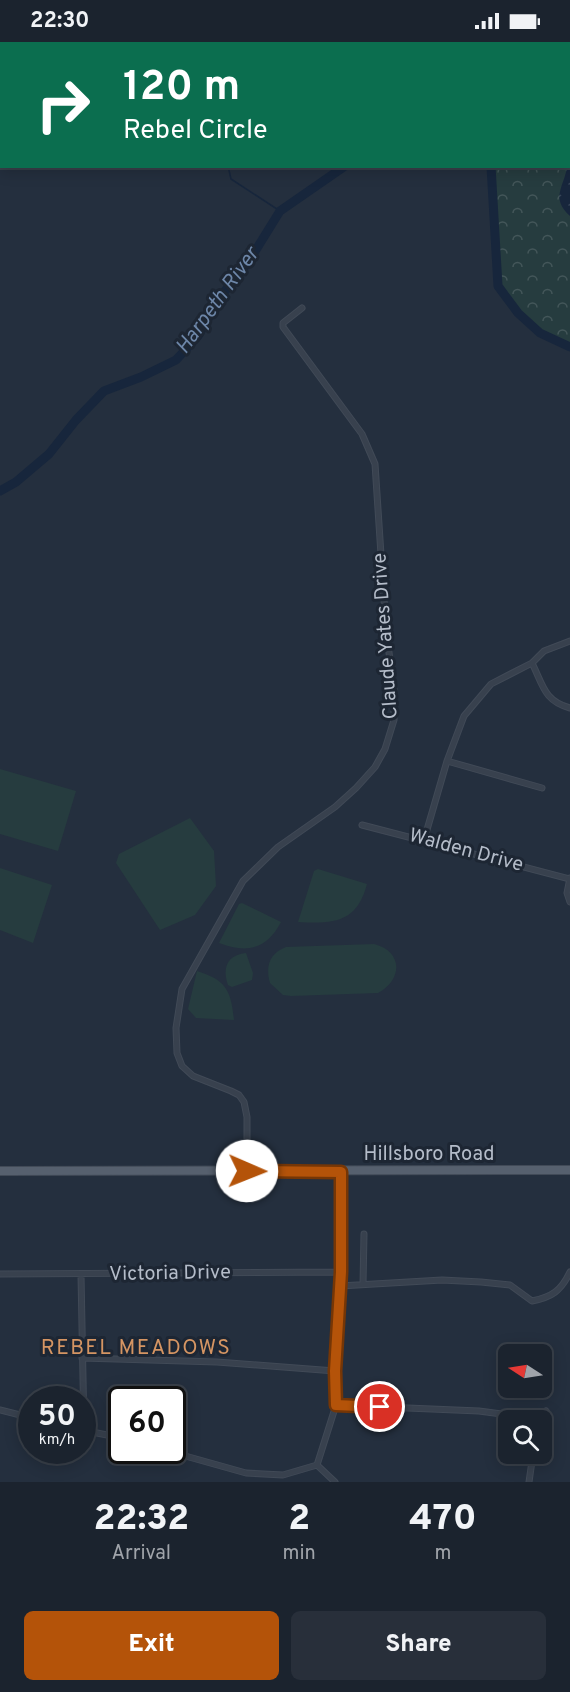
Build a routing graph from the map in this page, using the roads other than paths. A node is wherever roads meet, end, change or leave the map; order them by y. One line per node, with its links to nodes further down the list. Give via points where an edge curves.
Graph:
1 (302, 308): 13 (street, Claude Yates Drive, via 283,327 362,434 375,464 394,720 386,748 356,788 278,847 243,881 182,989 177,1053 182,1066 193,1076 231,1091 244,1102)
2 (570, 641): 3 (street, via 544,651)
3 (532, 663): 4 (street, via 545,694); 5 (street, via 491,684 464,716)
4 (570, 708)
5 (447, 761): 6 (street); 8 (street)
6 (542, 788)
7 (362, 825): 8 (street, Walden Drive)
8 (424, 840): 9 (street, Walden Drive)
9 (570, 878): 10 (street, Walden Drive)
10 (570, 902)
11 (570, 1170): 14 (main road, Hillsboro Road)
12 (0, 1171): 13 (main road, Hillsboro Road)
13 (247, 1171): 14 (main road, Hillsboro Road)
14 (341, 1172): 16 (street)
15 (364, 1234): 20 (street)
16 (341, 1272): 19 (street, Victoria Drive); 21 (street)
17 (570, 1272): 22 (street)
18 (0, 1274): 19 (street, Victoria Drive)
19 (81, 1275): 23 (street)
20 (363, 1284): 21 (street); 22 (street, via 481,1282 510,1285 532,1301)
21 (340, 1286): 24 (street)
22 (567, 1286)
23 (82, 1358): 24 (street); 25 (street)
24 (335, 1371): 26 (street)
25 (82, 1386)
26 (336, 1405): 29 (street); 32 (street)
27 (0, 1410): 28 (street)
28 (18, 1414)
29 (498, 1414)
30 (186, 1456): 32 (street, via 246,1473 283,1475)
31 (532, 1464): 34 (street)
32 (317, 1465): 33 (street)
33 (335, 1482)
34 (531, 1482)

